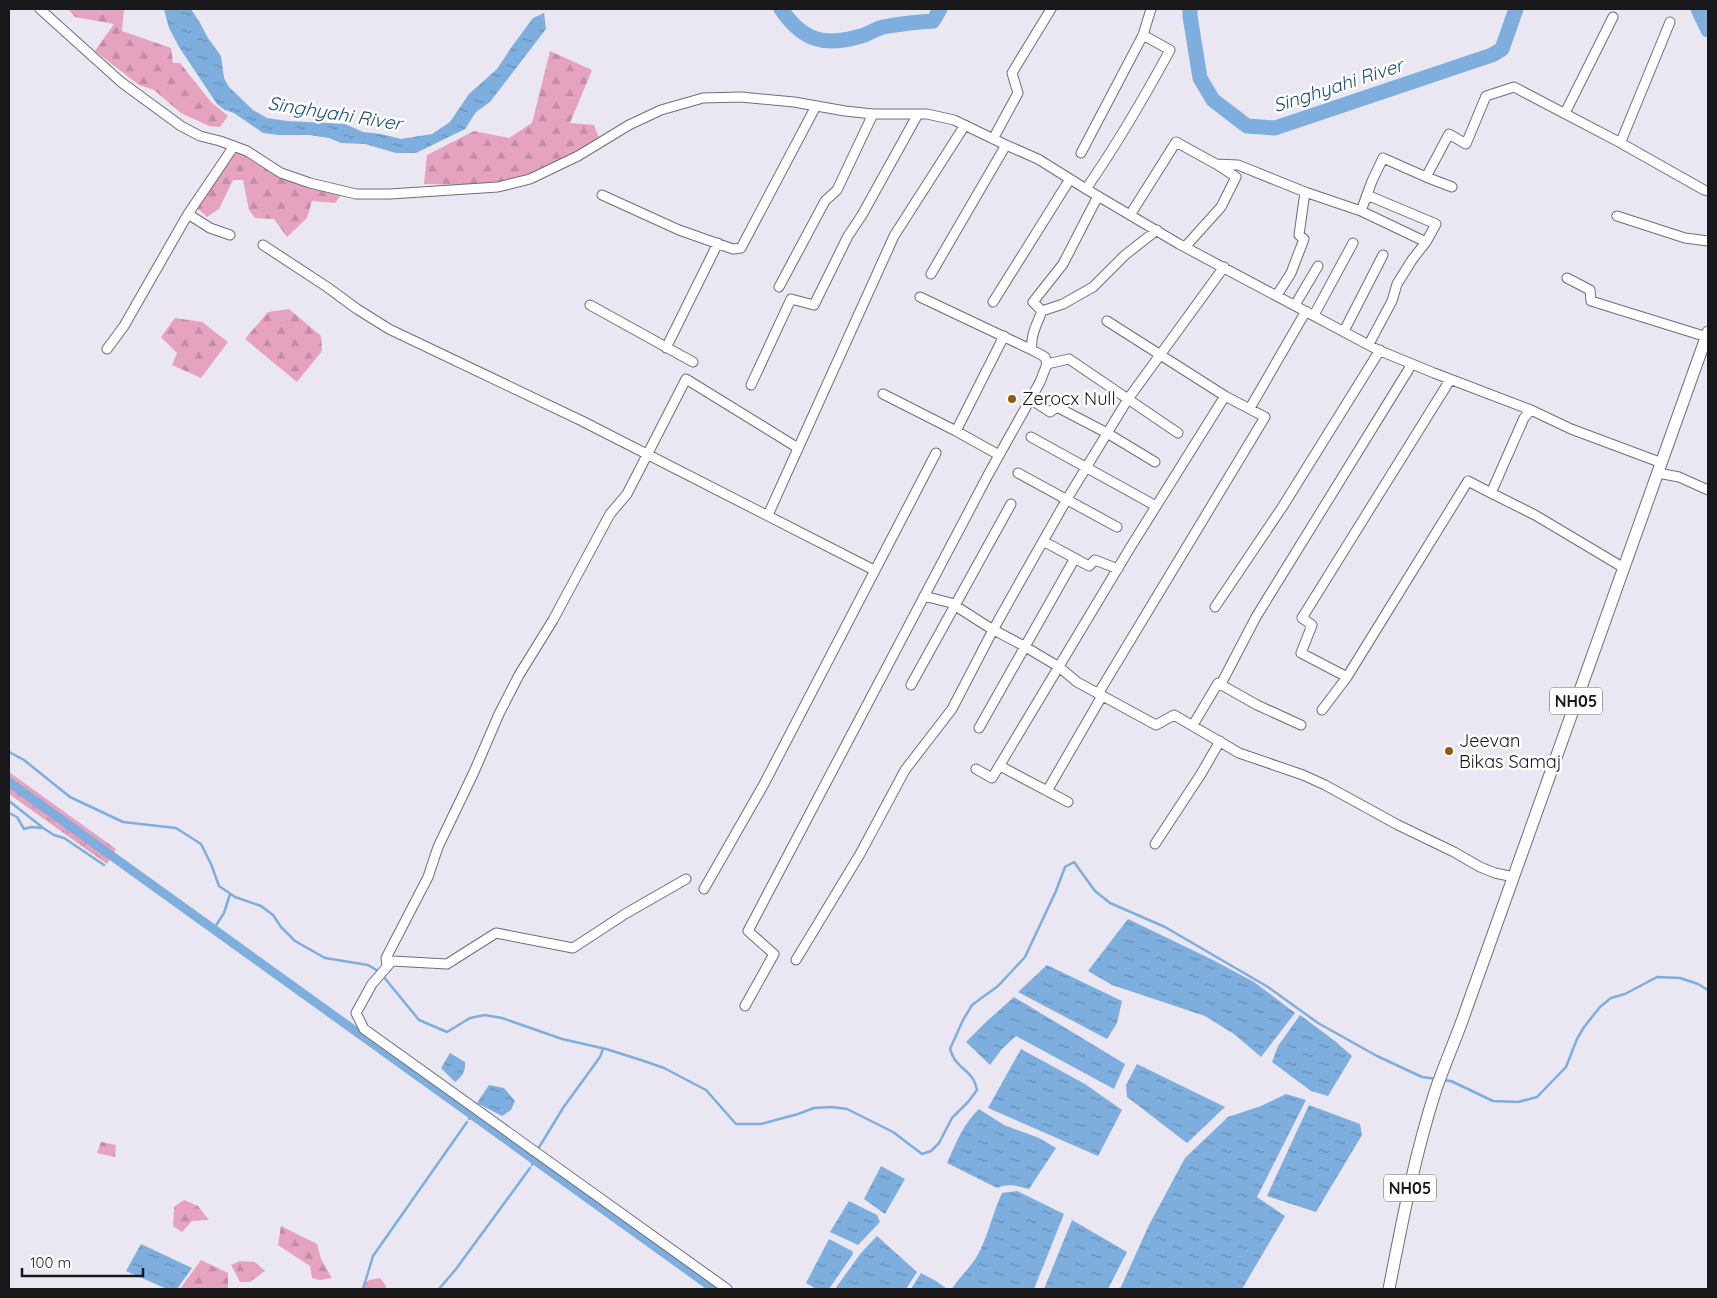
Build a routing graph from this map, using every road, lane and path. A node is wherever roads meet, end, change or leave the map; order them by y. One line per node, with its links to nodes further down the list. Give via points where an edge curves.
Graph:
1 (40, 9): 14 (street, via 148,103 200,136)
2 (1051, 9): 12 (street, via 1012,73 1018,93)
3 (1151, 9): 6 (street)
4 (1613, 17): 8 (street)
5 (1670, 22): 13 (street)
6 (1144, 35): 16 (street); 21 (street, via 1170,50)
7 (816, 106): 9 (street); 14 (street, via 750,98 703,98 660,110 530,179 498,187 448,191 356,194 281,173); 35 (street, via 741,248 733,249)
8 (1565, 113): 13 (street); 18 (street, via 1514,87 1486,96 1466,144 1449,134)
9 (874, 114): 10 (street); 44 (street, via 837,190 825,201)
10 (918, 114): 11 (street, via 954,120); 66 (street, via 848,236 814,305 791,299)
11 (965, 126): 12 (street); 77 (street, via 894,236)
12 (993, 139): 15 (street)
13 (1619, 142): 22 (street)
14 (234, 146): 28 (street)
15 (1006, 146): 19 (street, via 1038,159); 42 (street)
16 (1081, 153)
17 (1216, 164): 23 (street, via 1238,165); 29 (street, via 1176,142); 38 (street, via 1236,177 1221,207)
18 (1426, 177): 20 (street); 25 (street, via 1383,158)
19 (1070, 179): 21 (street); 47 (street)
20 (1452, 187)
21 (1086, 189): 26 (street)
22 (1708, 191)
23 (1305, 192): 27 (street); 45 (street, via 1299,235 1304,239 1291,273)
24 (602, 195): 35 (street, via 679,230)
25 (1367, 195): 27 (street); 34 (street, via 1436,224)
26 (1098, 196): 29 (street); 50 (street, via 1063,264 1033,302)
27 (1362, 211): 34 (street)
28 (188, 214): 32 (street, via 210,228); 58 (street, via 124,326)
29 (1130, 215): 31 (street)
30 (1617, 216): 33 (street, via 1685,238)
31 (1157, 230): 38 (street); 50 (street, via 1125,255 1093,287 1063,304)
32 (230, 235)
33 (1708, 241)
34 (1426, 242): 56 (street, via 1397,284)
35 (718, 243): 57 (street)
36 (1353, 243): 51 (street)
37 (262, 245): 79 (street, via 389,329)
38 (1185, 246): 41 (street)
39 (1383, 254): 53 (street)
40 (1318, 266): 49 (street)
41 (1224, 267): 45 (street); 61 (street)
42 (931, 274)
43 (1567, 278): 54 (street, via 1590,290 1591,300)
44 (778, 287)
45 (1277, 295): 49 (street)
46 (920, 297): 55 (street)
47 (993, 302)
48 (590, 305): 57 (street)
49 (1295, 305): 51 (street)
50 (1042, 311): 59 (street, via 1031,343)
51 (1310, 313): 53 (street); 71 (street)
52 (1107, 321): 61 (street)
53 (1344, 331): 56 (street)
54 (1707, 334): 83 (main road, NH05)
55 (1004, 336): 59 (street); 73 (street)
56 (1369, 344): 60 (street)
57 (666, 348): 62 (street)
58 (107, 349)
59 (1032, 350): 63 (street, via 1045,357)
60 (1380, 350): 64 (street); 99 (street, via 1283,506)
61 (1160, 354): 68 (street); 70 (street)
62 (693, 362)
63 (1047, 364): 69 (street); 70 (street, via 1069,359)
64 (1412, 364): 65 (street); 104 (street, via 1256,617)
65 (1450, 380): 72 (street); 103 (street, via 1302,618 1312,625 1301,653)
66 (751, 386)
67 (883, 394): 73 (street)
68 (1225, 396): 71 (street); 89 (street)
69 (1030, 399): 74 (street, via 1050,412 1057,407); 80 (street)
70 (1128, 399): 74 (street); 75 (street)
71 (1250, 408): 106 (street, via 1265,417)
72 (1531, 410): 83 (street); 86 (street, via 1524,418)
73 (956, 431): 80 (street)
74 (1107, 433): 81 (street); 82 (street)
75 (1178, 433)
76 (1031, 437): 82 (street)
77 (798, 448): 79 (street, via 686,379); 90 (street)
78 (936, 453): 119 (street, via 764,784)
79 (648, 454): 90 (street); 121 (street, via 627,494 610,514 499,714 438,846 428,877 386,958)
80 (999, 455): 97 (street)
81 (1155, 462)
82 (1087, 467): 87 (street); 89 (street)
83 (1660, 468): 85 (street); 95 (main road, NH05)
84 (1018, 473): 87 (street)
85 (1708, 490)
86 (1491, 493): 95 (street, via 1535,514); 103 (street, via 1468,481)
87 (1067, 499): 91 (street); 92 (street)
88 (1011, 504): 98 (street)
89 (1156, 506): 96 (street)
90 (768, 515): 94 (street)
91 (1117, 527)
92 (1043, 541): 93 (street); 100 (street)
93 (1075, 558): 96 (street, via 1089,566 1095,560); 101 (street)
94 (870, 568)
95 (1624, 568): 117 (main road, NH05)
96 (1118, 569): 102 (street)
97 (924, 596): 98 (street); 122 (street, via 748,931 774,954)
98 (955, 606): 100 (street); 105 (street)
99 (1215, 607)
100 (993, 630): 101 (street); 120 (street, via 952,709 905,770 860,854)
101 (1024, 646): 102 (street); 110 (street)
102 (1059, 667): 106 (street); 112 (street)
103 (1347, 677): 107 (street)
104 (1221, 684): 108 (street, via 1218,683); 109 (street)
105 (911, 685)
106 (1100, 695): 108 (street, via 1156,725 1174,714); 114 (street)
107 (1322, 710)
108 (1193, 725): 111 (street)
109 (1301, 725)
110 (979, 728)
111 (1220, 741): 116 (street); 117 (street, via 1239,753 1325,785 1495,874)
112 (1000, 766): 113 (street, via 992,778); 114 (street)
113 (976, 770)
114 (1047, 791): 115 (street)
115 (1068, 802)
116 (1155, 844)
117 (1514, 877): 124 (main road, NH05, via 1437,1087 1405,1208)
118 (686, 879): 121 (street, via 572,948 496,933 447,964 392,961)
119 (704, 889)
120 (796, 960)
121 (386, 967): 123 (street, via 356,1013 364,1029)
122 (746, 1006)
123 (727, 1289)
124 (1389, 1289)

